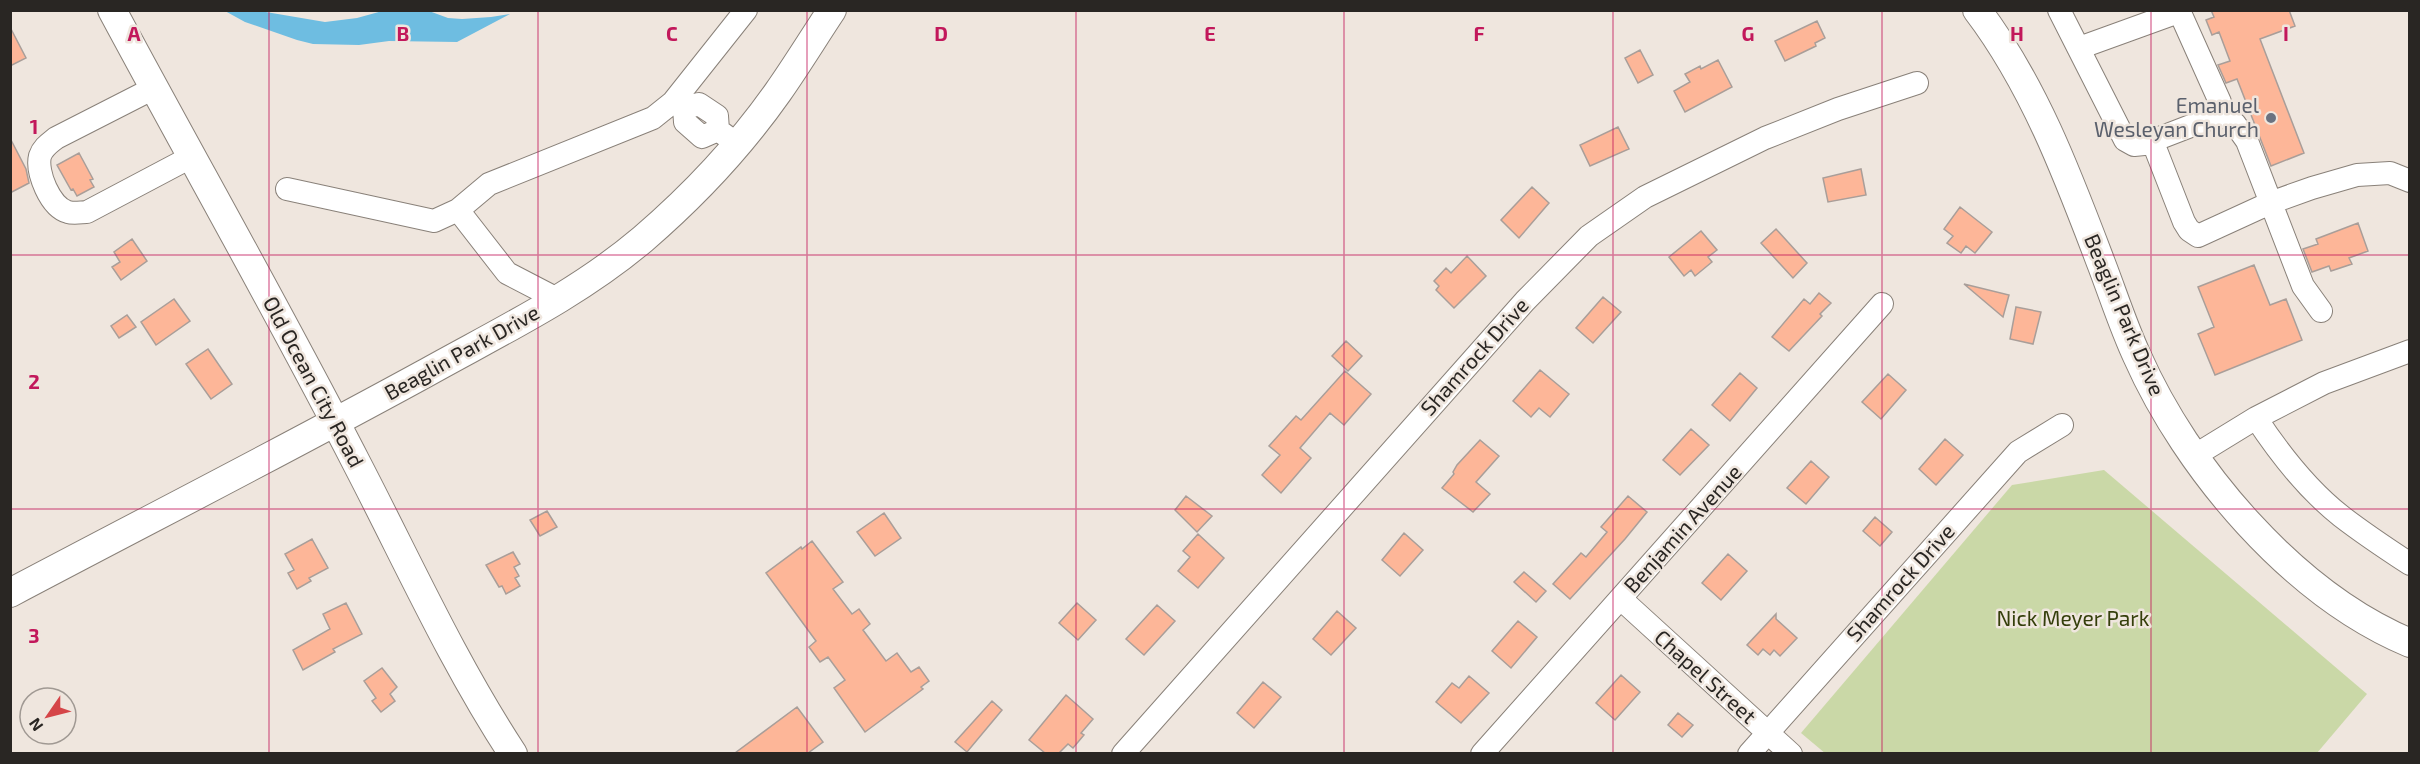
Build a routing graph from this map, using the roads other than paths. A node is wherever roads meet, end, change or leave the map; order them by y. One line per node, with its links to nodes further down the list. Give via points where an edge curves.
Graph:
1 (112, 10): 8 (main road, Old Ocean City Road)
2 (746, 10): 9 (street)
3 (832, 10): 11 (main road, Beaglin Park Drive, via 777,92)
4 (1977, 10): 25 (main road, Beaglin Park Drive, via 2037,109 2136,354)
5 (2059, 10): 6 (street)
6 (2079, 48): 10 (street, via 2173,14 2181,15 2220,102); 12 (street, via 2125,140 2134,145)
7 (1917, 83): 32 (street, Shamrock Drive, via 1838,109 1713,163 1645,197 1589,237 1525,301)
8 (153, 88): 13 (main road, Old Ocean City Road); 13 (street, via 56,138 43,149 39,159 43,181 58,206 69,212 87,212)
9 (679, 105): 11 (street, via 699,104 717,116); 17 (street, via 489,184)
10 (2219, 111): 12 (street, via 2214,117); 16 (street, via 2247,141)
11 (728, 137): 18 (main road, Beaglin Park Drive, via 693,193 619,259)
12 (2152, 141): 16 (street, via 2184,222 2198,236)
13 (191, 157): 23 (main road, Old Ocean City Road)
14 (2409, 181): 16 (street, via 2390,173 2357,175)
15 (287, 189): 17 (street, via 434,221)
16 (2270, 203): 20 (street, via 2303,286)
17 (458, 210): 18 (street, via 507,273)
18 (559, 300): 23 (main road, Beaglin Park Drive)
19 (1882, 304): 28 (street, Benjamin Avenue)
20 (2320, 311)
21 (2409, 351): 22 (street, via 2324,383)
22 (2256, 418): 25 (street); 26 (street, via 2273,444 2340,515)
23 (335, 422): 27 (main road, Beaglin Park Drive); 31 (main road, Old Ocean City Road, via 456,658)
24 (2062, 425): 30 (street, Shamrock Drive, via 2018,452)
25 (2194, 456): 29 (main road, Beaglin Park Drive, via 2237,512 2285,560)
26 (2409, 564)
27 (10, 593)
28 (1621, 599): 30 (street, Chapel Street); 33 (street, Benjamin Avenue)
29 (2405, 647)
30 (1767, 733): 34 (street, Shamrock Drive); 35 (street, Chapel Street)
31 (513, 753)
32 (1123, 753)
33 (1482, 753)
34 (1749, 753)
35 (1791, 753)

